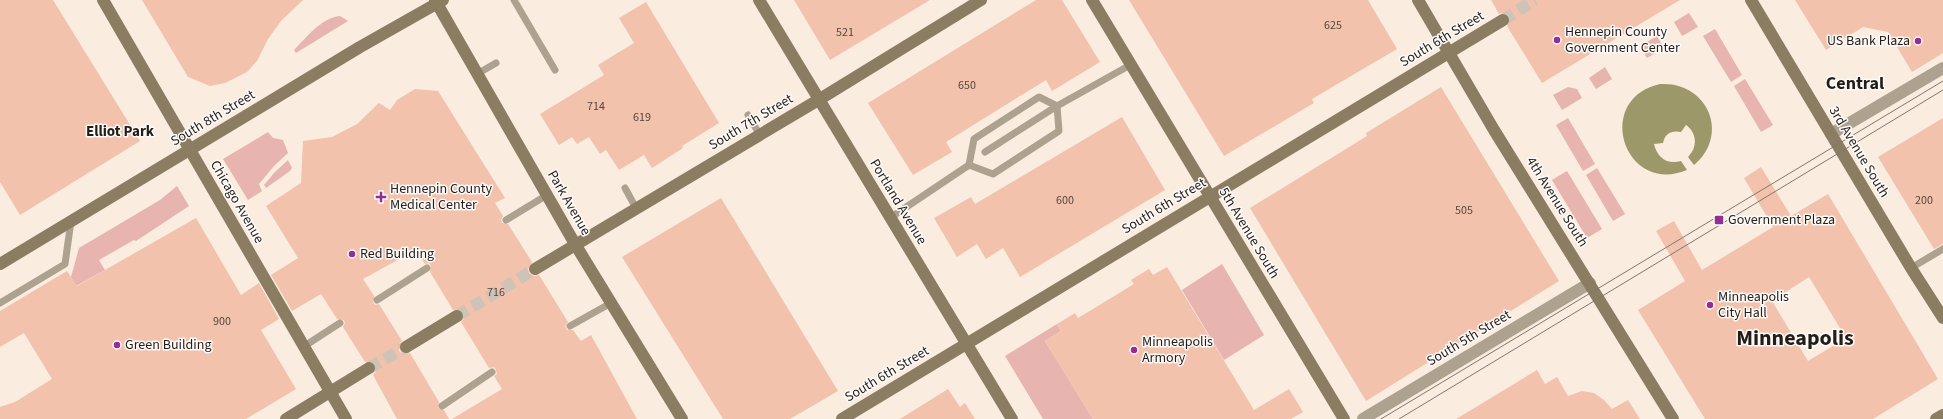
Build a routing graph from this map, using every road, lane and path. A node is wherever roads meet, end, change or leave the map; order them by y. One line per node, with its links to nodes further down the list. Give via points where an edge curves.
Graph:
1 (103, 0): 21 (main road, Chicago Avenue)
2 (514, 0): 14 (lane)
3 (759, 0): 16 (main road, Portland Avenue)
4 (981, 0): 16 (main road, South 7th Street)
5 (1092, 0): 12 (main road, 5th Avenue South)
6 (1418, 0): 10 (main road, 4th Avenue South)
7 (1751, 0): 20 (main road, 3rd Avenue South)
8 (438, 1): 15 (main road, Park Avenue); 21 (main road, South 8th Street)
9 (1503, 20): 10 (main road, South 6th Street)
10 (1449, 52): 26 (main road, South 6th Street); 37 (main road, 4th Avenue South, via 1494,130)
11 (496, 63): 15 (lane)
12 (1132, 64): 17 (lane); 26 (main road, 5th Avenue South)
13 (1943, 68): 20 (street)
14 (556, 70)
15 (477, 74): 25 (main road, Park Avenue)
16 (820, 99): 19 (main road, South 7th Street); 28 (main road, Portland Avenue)
17 (1057, 106): 22 (lane); 23 (lane, via 1039,97 974,139); 23 (lane, via 1059,131 993,174)
18 (748, 115): 19 (lane)
19 (760, 134): 27 (main road, South 7th Street)
20 (1831, 134): 35 (main road, 3rd Avenue South)
21 (190, 150): 30 (main road, South 8th Street); 46 (main road, Chicago Avenue)
22 (985, 152)
23 (969, 165): 28 (lane)
24 (625, 188): 27 (lane)
25 (547, 195): 29 (lane); 31 (main road, Park Avenue)
26 (1209, 196): 45 (main road, South 6th Street); 58 (main road, 5th Avenue South)
27 (636, 208): 31 (main road, South 7th Street)
28 (890, 218): 45 (main road, Portland Avenue)
29 (506, 220)
30 (71, 221): 33 (main road, South 8th Street); 39 (lane, via 65,264)
31 (575, 244): 36 (main road, South 7th Street); 40 (main road, Park Avenue)
32 (1943, 249): 35 (lane)
33 (0, 264)
34 (427, 268): 38 (lane)
35 (1911, 268): 42 (main road, 3rd Avenue South)
36 (535, 269)
37 (1590, 283): 59 (street, South 5th Street); 60 (main road, 4th Avenue South)
38 (377, 300)
39 (0, 303)
40 (611, 303): 44 (lane); 55 (main road, Park Avenue)
41 (457, 316): 47 (main road)
42 (1943, 318)
43 (340, 323): 46 (lane)
44 (570, 326)
45 (967, 344): 56 (main road, South 6th Street); 57 (main road, Portland Avenue)
46 (303, 347): 50 (main road, Chicago Avenue)
47 (406, 347)
48 (369, 368): 50 (main road)
49 (492, 372): 51 (lane)
50 (330, 393): 53 (main road); 54 (main road, Chicago Avenue)
51 (442, 406)
52 (1943, 415): 61 (main road)
53 (286, 419)
54 (346, 419)
55 (682, 419)
56 (842, 419)
57 (1012, 419)
58 (1344, 419)
59 (1363, 419)
60 (1673, 419)
61 (1936, 419)

